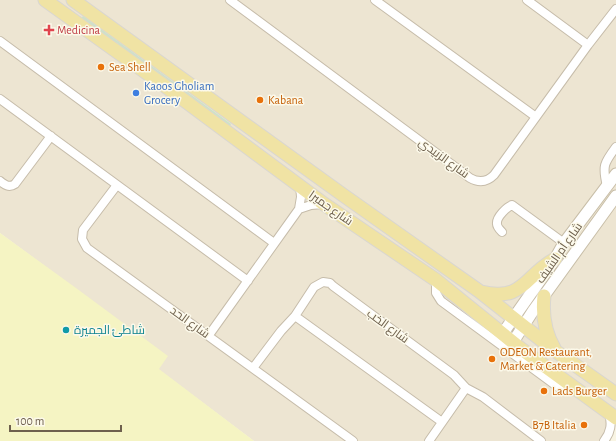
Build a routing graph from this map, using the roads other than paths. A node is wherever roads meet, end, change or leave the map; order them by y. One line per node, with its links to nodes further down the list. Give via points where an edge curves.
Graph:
1 (45, 0): 16 (main road, شارع جميرا)
2 (73, 0): 27 (main road, شارع جميرا)
3 (230, 0): 10 (street, شارع الزبيدي, via 475,181 485,181 494,175)
4 (375, 0): 10 (street)
5 (527, 0): 8 (street)
6 (616, 8): 8 (street, شارع الزبيدي)
7 (0, 41): 22 (street)
8 (588, 45): 10 (street, شارع الزبيدي)
9 (0, 99): 11 (street)
10 (536, 117)
11 (51, 136): 14 (street, via 15,184 6,186); 15 (street)
12 (616, 147): 17 (street, via 605,165)
13 (616, 174): 17 (main road, شارع أم الشيف)
14 (0, 181)
15 (117, 185): 26 (street); 31 (street, شارع الحد, via 83,230 82,239 85,245)
16 (300, 185): 19 (main road, شارع جميرا); 20 (street)
17 (607, 186): 23 (main road, شارع أم الشيف)
18 (616, 198): 28 (main road, شارع أم الشيف)
19 (324, 204): 20 (street); 25 (main road, شارع جميرا)
20 (299, 209): 22 (street)
21 (502, 232): 23 (street, via 496,223 506,208 512,205)
22 (274, 243): 26 (street)
23 (564, 243): 24 (main road, شارع أم الشيف)
24 (555, 259): 27 (main road, via 512,292 497,295); 30 (main road, شارع أم الشيف)
25 (436, 280): 32 (main road, شارع جميرا); 35 (street, via 436,293 441,301 558,387 565,389)
26 (248, 281): 31 (street)
27 (479, 291): 30 (main road, شارع جميرا)
28 (544, 296): 30 (main road, شارع أم الشيف); 33 (main road, via 545,330)
29 (295, 316): 34 (street, شارع الخب); 36 (street, شارع الخب, via 316,285 330,283 454,375); 39 (street)
30 (518, 322): 32 (main road, شارع أم الشيف); 33 (main road, شارع جميرا)
31 (209, 335): 34 (street, شارع الحد)
32 (508, 338): 35 (main road, شارع جميرا)
33 (554, 350): 37 (main road, شارع جميرا)
34 (253, 368): 43 (street, شارع الحد)
35 (573, 386): 38 (main road, شارع جميرا)
36 (466, 388): 39 (street); 42 (street, شارع الخب, via 483,397)
37 (616, 394)
38 (612, 415): 41 (street)
39 (442, 422): 44 (street)
40 (616, 432): 41 (street)
41 (606, 438)
42 (539, 440)
43 (353, 441)
44 (428, 441)

